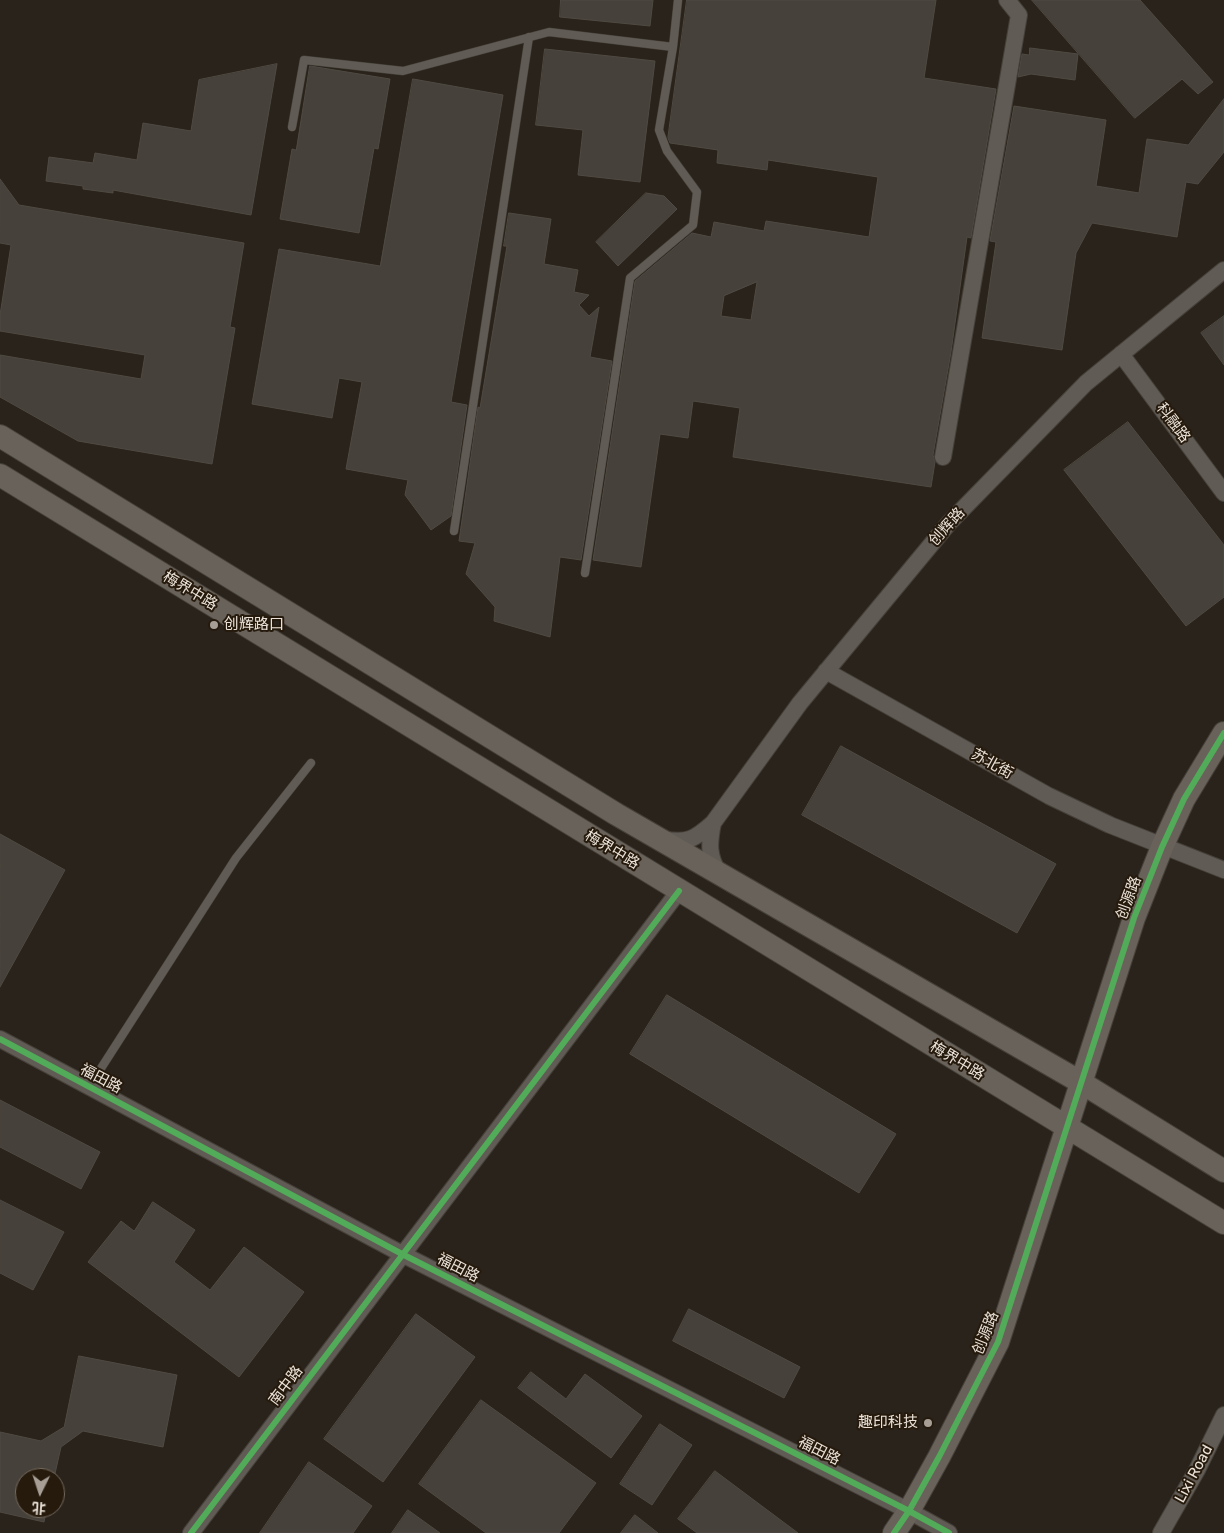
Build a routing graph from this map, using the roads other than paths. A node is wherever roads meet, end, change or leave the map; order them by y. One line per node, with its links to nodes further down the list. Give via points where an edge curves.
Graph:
1 (678, 0): 4 (lane)
2 (1007, 0): 9 (street, via 1019,15)
3 (530, 38): 4 (lane, via 549,32); 5 (lane, via 403,71 304,60); 12 (lane)
4 (673, 47): 13 (lane, via 659,130 667,151 697,192 693,224 630,278)
5 (292, 127)
6 (1224, 270): 7 (street, 创辉路)
7 (1121, 354): 11 (street, 科融路); 14 (street, 创辉路, via 1086,384 949,523)
8 (0, 436): 18 (main road)
9 (943, 457)
10 (0, 475): 22 (main road, 梅界中路)
11 (1224, 493)
12 (454, 531)
13 (584, 573)
14 (826, 672): 17 (street, 创辉路); 19 (street, 苏北街, via 1049,796)
15 (1224, 733): 19 (main road, 创源路, via 1184,800)
16 (311, 764): 25 (lane, via 236,858)
17 (712, 823): 18 (street, via 690,840); 21 (street, via 710,856)
18 (659, 839): 21 (main road)
19 (1162, 846): 20 (street, 苏北街); 24 (main road, 创源路, via 1134,918)
20 (1224, 870)
21 (719, 873): 24 (main road)
22 (679, 891): 26 (main road, 梅界中路); 29 (street, 南中路)
23 (0, 1039): 25 (street, 福田路)
24 (1082, 1083): 26 (main road, 创源路); 27 (main road)
25 (89, 1087): 29 (street, 福田路)
26 (1068, 1129): 28 (main road, 梅界中路); 31 (main road, 创源路, via 998,1342)
27 (1224, 1171)
28 (1224, 1223)
29 (402, 1254): 31 (street, 福田路); 32 (street, 南中路)
30 (1224, 1415): 35 (street, Lixi Road, via 1198,1470)
31 (910, 1511): 33 (main road, 创源路); 34 (street, 福田路)
32 (191, 1533)
33 (894, 1533)
34 (949, 1533)
35 (1161, 1533)

